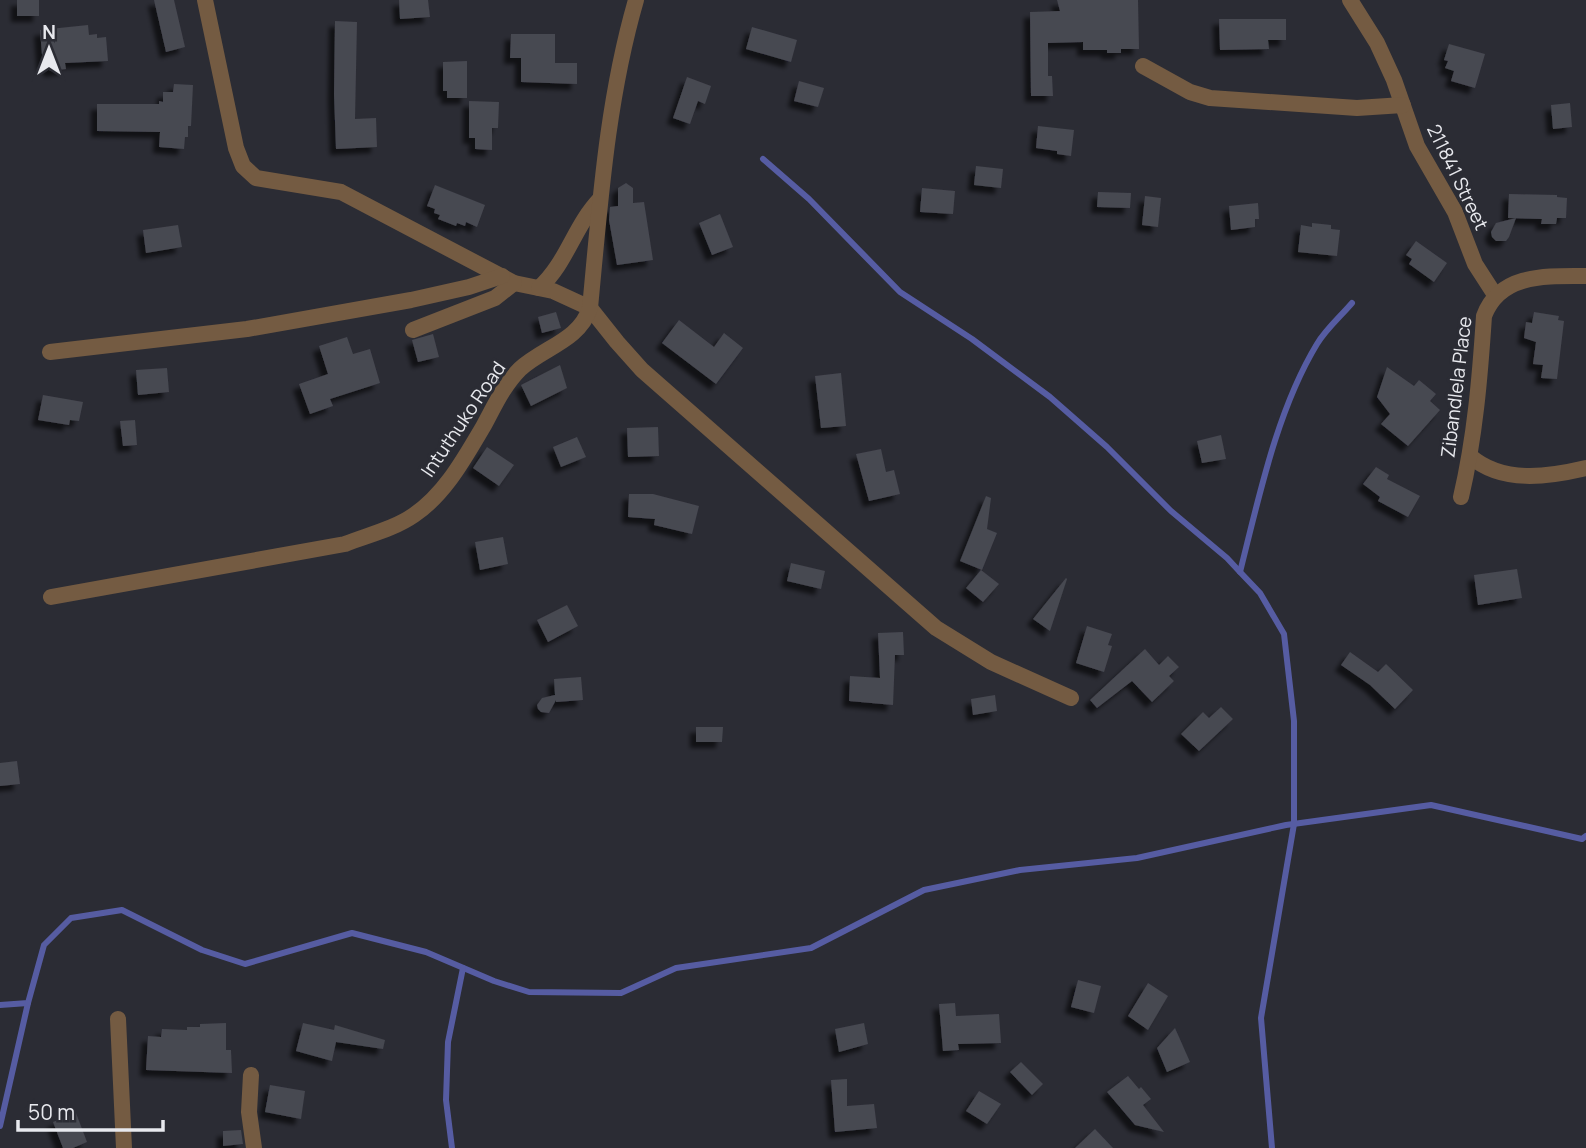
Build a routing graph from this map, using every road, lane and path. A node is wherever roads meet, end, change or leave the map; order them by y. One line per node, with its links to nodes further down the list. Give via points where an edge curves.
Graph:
1 (205, 0): 8 (street, via 236,148 250,175 341,192)
2 (636, 0): 6 (street, Intuthuko Road, via 616,76)
3 (1350, 0): 5 (street, 211841 Street, via 1377,43)
4 (1143, 66): 5 (street, via 1210,98 1357,108)
5 (1403, 105): 10 (street, 211841 Street, via 1417,146)
6 (600, 199): 9 (street, via 554,273); 11 (street, Intuthuko Road)
7 (1586, 275): 10 (street, via 1538,278 1511,284)
8 (508, 279): 9 (street); 12 (street, via 495,298); 13 (street, via 247,329)
9 (539, 288): 11 (street)
10 (1494, 295): 14 (street, Zibandlela Place, via 1484,316)
11 (590, 307): 17 (street, Intuthuko Road, via 576,333 531,360 508,382 464,459 439,494 414,515 345,544); 18 (street, via 642,370 936,628 991,662)
12 (413, 330)
13 (51, 352)
14 (1470, 456): 15 (street, via 1482,467 1508,475); 16 (street, Zibandlela Place)
15 (1586, 467)
16 (1461, 497)
17 (51, 597)
18 (1071, 698)
19 (118, 1019): 21 (street)
20 (250, 1075): 22 (street, via 248,1112)
21 (124, 1148)
22 (254, 1148)

